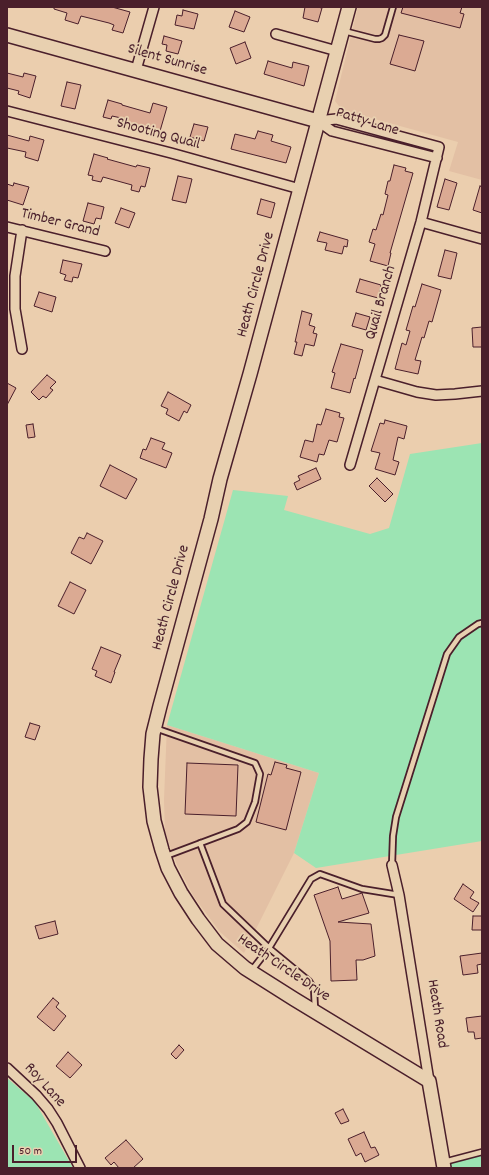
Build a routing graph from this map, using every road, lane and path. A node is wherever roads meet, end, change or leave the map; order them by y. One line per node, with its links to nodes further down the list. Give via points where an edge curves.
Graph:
1 (154, 7): 8 (street)
2 (349, 7): 4 (street, Heath Circle Drive)
3 (393, 7): 4 (lane, via 385,35 380,39)
4 (342, 30): 7 (street, Heath Circle Drive)
5 (276, 34): 7 (street)
6 (7, 35): 8 (street, Silent Sunrise)
7 (336, 51): 10 (street, Heath Circle Drive)
8 (136, 70): 10 (street, Silent Sunrise)
9 (7, 111): 13 (street, Shooting Quail)
10 (318, 121): 11 (street, Patty Lane, via 336,119); 12 (street, Patty Lane, via 332,131); 13 (street, Heath Circle Drive)
11 (439, 147): 12 (street, Quail Branch)
12 (437, 158): 14 (street, Quail Branch)
13 (300, 189): 24 (street, Heath Circle Drive)
14 (421, 222): 17 (street); 20 (street, Quail Branch)
15 (7, 227): 16 (street, Timber Grand)
16 (22, 230): 18 (street, Timber Grand); 19 (street, via 15,276 15,309)
17 (482, 239)
18 (105, 251)
19 (22, 349)
20 (375, 380): 21 (street, via 436,395); 22 (street, Quail Branch)
21 (482, 391)
22 (350, 465)
23 (482, 623): 27 (lane, via 459,637 447,654 396,817)
24 (154, 728): 25 (lane, via 255,763 260,774 255,802 247,822); 26 (street, Heath Circle Drive, via 150,787 154,821)
25 (200, 843): 26 (lane); 29 (lane, via 223,904)
26 (164, 857): 30 (street, Heath Circle Drive, via 180,893 198,919 217,944)
27 (392, 865): 28 (street, Heath Road)
28 (399, 895): 29 (lane, via 362,889 320,874 312,879); 33 (street, Heath Road)
29 (269, 948): 30 (lane); 31 (lane, via 309,981 314,989)
30 (251, 972): 31 (street, Heath Circle Drive)
31 (315, 1012): 33 (street, Heath Circle Drive)
32 (7, 1068): 36 (street, Roy Lane, via 48,1109)
33 (429, 1080): 35 (street, Heath Road)
34 (482, 1152): 35 (lane)
35 (443, 1165)
36 (80, 1168)

